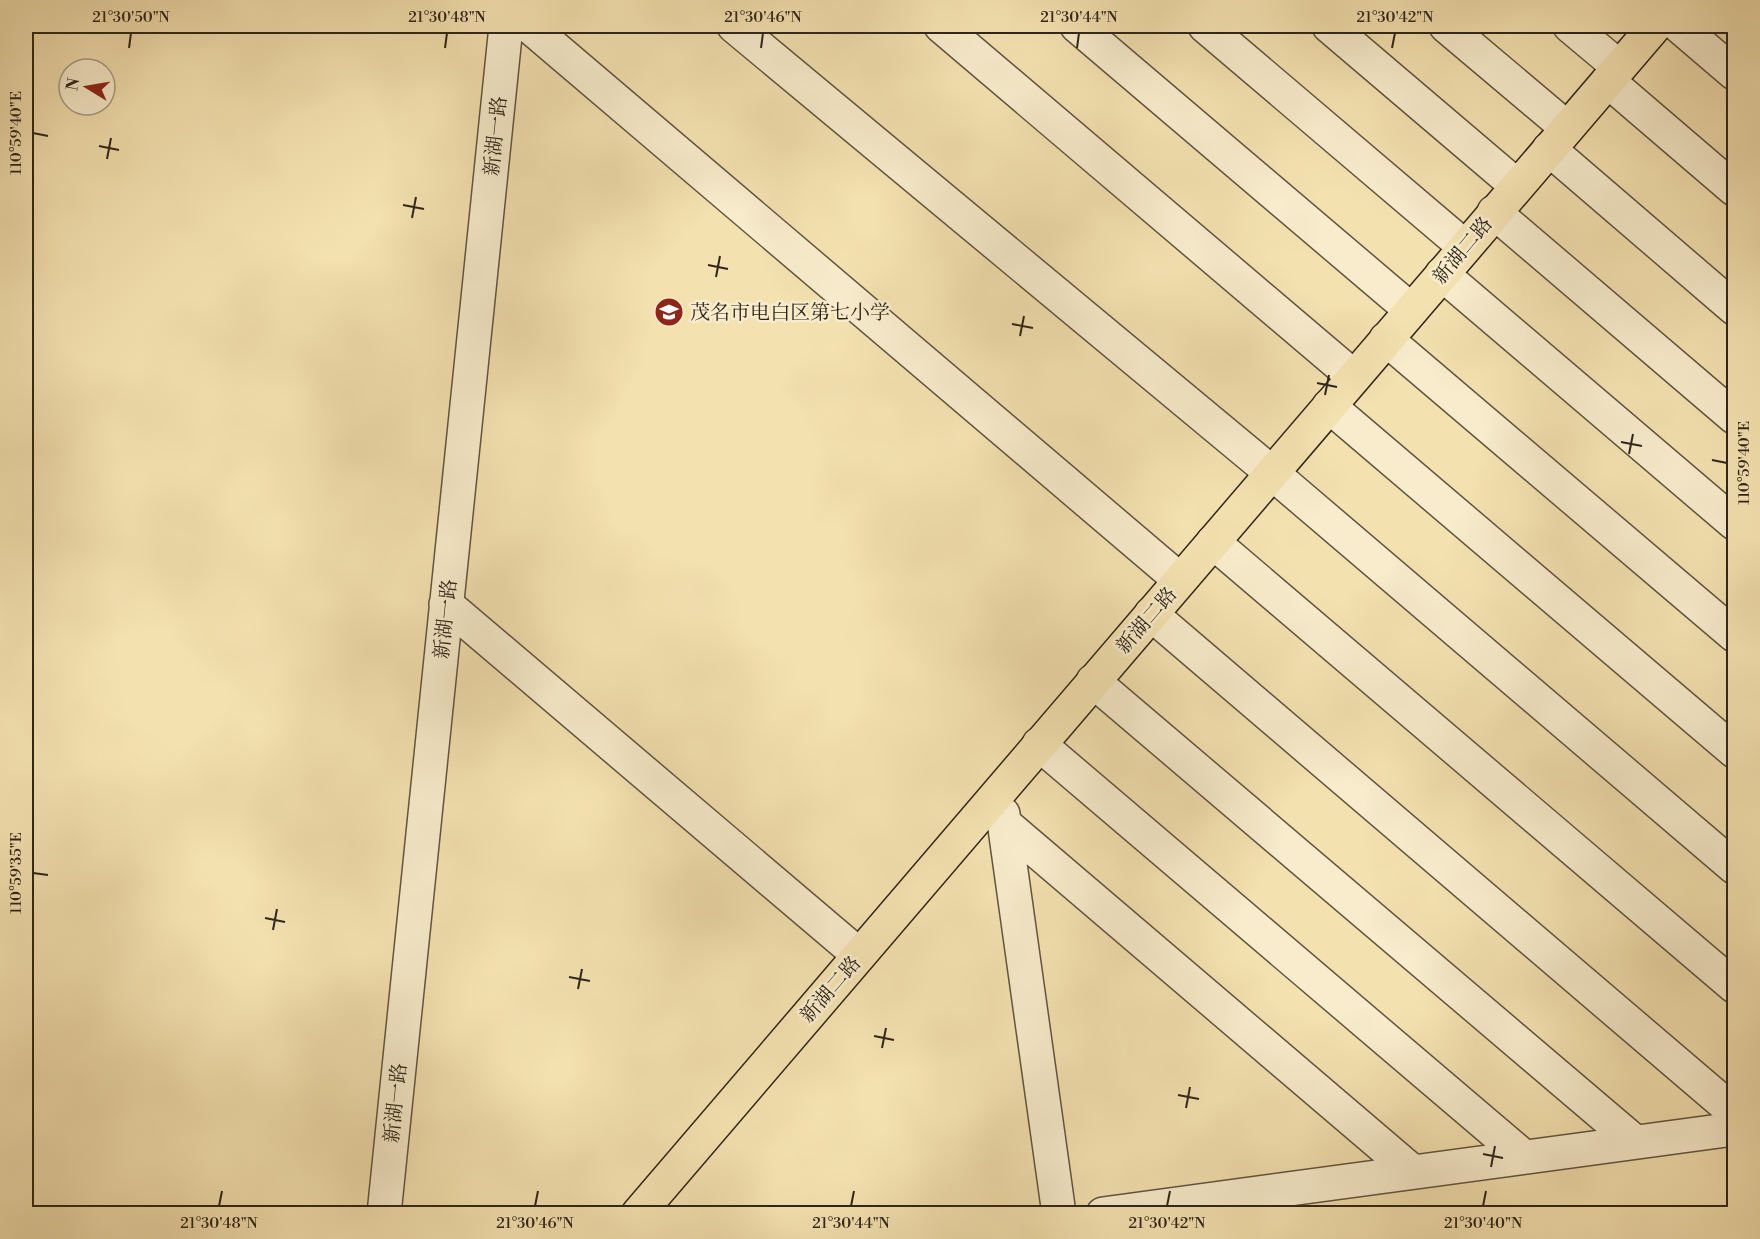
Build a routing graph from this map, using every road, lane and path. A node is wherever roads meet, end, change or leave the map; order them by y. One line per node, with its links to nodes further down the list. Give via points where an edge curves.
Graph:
1 (506, 26): 30 (street, 新湖一路)
2 (529, 26): 29 (street)
3 (734, 26): 26 (street)
4 (941, 26): 23 (street)
5 (1077, 26): 21 (street)
6 (1205, 26): 18 (street)
7 (1329, 26): 15 (street)
8 (1446, 26): 14 (street)
9 (1570, 26): 13 (street)
10 (1655, 26): 13 (main road, 新湖二路)
11 (1679, 26): 12 (street)
12 (1734, 73)
13 (1613, 74): 14 (main road, 新湖二路); 16 (street)
14 (1558, 139): 15 (main road, 新湖二路); 20 (street)
15 (1517, 186): 17 (main road, 新湖二路)
16 (1734, 189)
17 (1494, 212): 18 (main road, 新湖二路); 25 (street)
18 (1465, 247): 19 (main road, 新湖二路)
19 (1442, 274): 21 (main road, 新湖二路); 27 (street)
20 (1734, 308)
21 (1411, 310): 22 (main road, 新湖二路)
22 (1386, 339): 23 (main road, 新湖二路); 32 (street)
23 (1354, 377): 24 (main road, 新湖二路)
24 (1329, 406): 26 (main road, 新湖二路); 35 (street)
25 (1734, 417)
26 (1272, 473): 28 (main road, 新湖二路); 38 (street)
27 (1734, 523)
28 (1213, 542): 29 (main road, 新湖二路); 40 (street)
29 (1180, 580): 31 (main road, 新湖二路)
30 (447, 604): 39 (street); 46 (street, 新湖一路)
31 (1151, 614): 33 (main road, 新湖二路); 41 (street)
32 (1734, 635)
33 (1093, 681): 34 (main road, 新湖二路); 43 (street)
34 (1039, 744): 36 (main road, 新湖二路); 44 (street)
35 (1734, 751)
36 (1000, 790): 37 (street); 39 (main road, 新湖二路)
37 (1005, 824): 45 (street); 48 (street)
38 (1734, 867)
39 (859, 955): 47 (main road, 新湖二路)
40 (1734, 986)
41 (1734, 1112)
42 (1734, 1129): 43 (street)
43 (1635, 1142): 44 (street)
44 (1524, 1157): 45 (street)
45 (1413, 1172): 49 (street)
46 (384, 1214)
47 (638, 1214)
48 (1059, 1214)
49 (1103, 1214)

